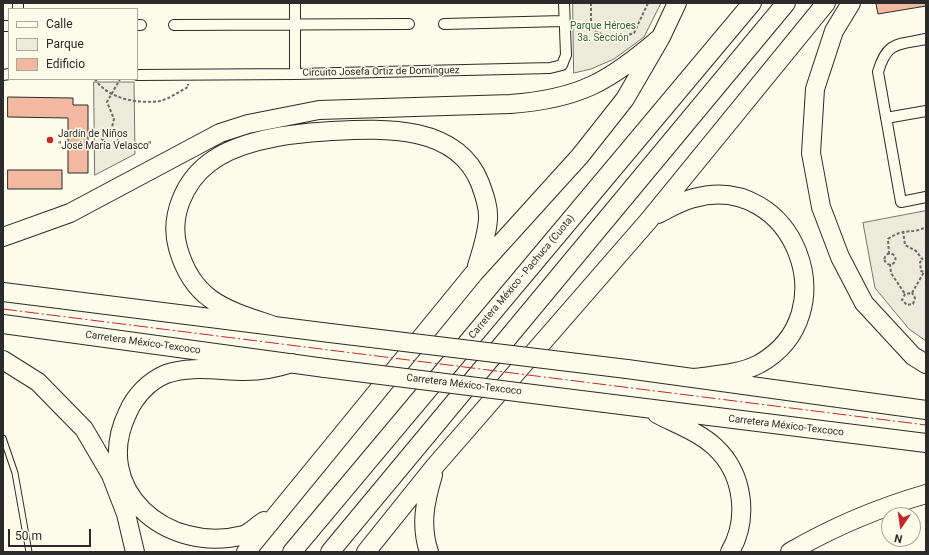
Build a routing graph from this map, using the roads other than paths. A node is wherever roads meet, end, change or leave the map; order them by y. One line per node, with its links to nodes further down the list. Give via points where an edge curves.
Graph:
1 (295, 3): 12 (street)
2 (564, 3): 8 (street, Circuito Josefa Ortiz de Domínguez)
3 (677, 3): 13 (highway)
4 (752, 3): 40 (highway, Carretera México - Pachuca (Cuota))
5 (786, 3): 41 (highway)
6 (826, 3): 20 (highway)
7 (851, 3): 28 (highway, via 834,31 815,89 811,153 821,208 840,257 864,303 913,356)
8 (564, 21): 10 (street); 15 (street, Circuito Josefa Ortiz de Domínguez, via 566,55 562,65 550,68)
9 (409, 24): 12 (street)
10 (444, 24)
11 (174, 25): 12 (street)
12 (294, 26): 15 (street)
13 (661, 37): 21 (highway, via 608,78 562,98 510,104 319,110 278,117 220,133 70,213); 22 (highway, via 625,99 580,156)
14 (926, 39): 18 (street, via 896,45 884,55 878,72)
15 (295, 74): 16 (street, Circuito Josefa Ortiz de Domínguez)
16 (138, 75)
17 (926, 111): 18 (street)
18 (886, 118): 19 (street, via 901,202)
19 (926, 197)
20 (648, 220): 29 (highway, via 679,202 694,197 710,195 743,199 775,217 790,234 803,266 803,301 795,326 781,347 764,361 743,370); 34 (highway)
21 (3, 237)
22 (474, 274): 25 (highway, via 486,238 488,217 485,195 476,174 461,154 442,142 417,133 385,130 309,132 266,139 231,151 209,163 192,181 181,198 176,221 176,241 182,263 192,281 207,296 228,310); 36 (highway)
23 (3, 292): 25 (highway)
24 (3, 324): 27 (highway, Carretera México-Texcoco)
25 (275, 326): 29 (highway, bridge)
26 (3, 360): 38 (highway, via 38,382 84,429 111,475 126,514)
27 (292, 363): 30 (highway, Carretera México-Texcoco, bridge); 36 (highway, via 257,370 182,370 166,374 153,382 131,404 118,438 119,470 127,492 150,521 165,530 183,537 203,540 225,538 245,534)
28 (926, 364)
29 (694, 378): 31 (highway)
30 (645, 408): 33 (highway, Carretera México-Texcoco); 44 (highway, via 700,436 716,448 728,463 736,479 742,513 740,529)
31 (926, 410)
32 (3, 438): 37 (lane, via 15,473)
33 (926, 443)
34 (435, 466): 42 (highway); 43 (highway, via 424,512 425,540)
35 (926, 494): 45 (highway, via 857,518)
36 (279, 510): 39 (highway)
37 (30, 552)
38 (135, 552)
39 (246, 552)
40 (292, 552)
41 (330, 552)
42 (366, 552)
43 (429, 552)
44 (730, 552)
45 (790, 552)

